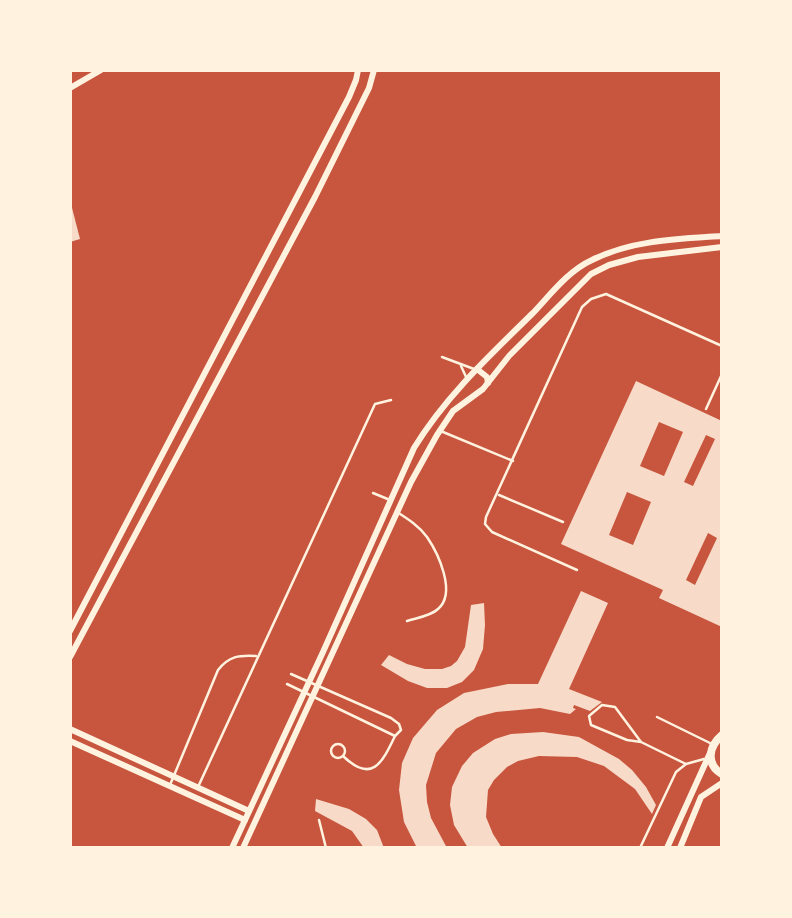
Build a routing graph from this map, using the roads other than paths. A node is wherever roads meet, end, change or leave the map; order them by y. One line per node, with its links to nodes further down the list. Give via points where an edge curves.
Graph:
1 (101, 70): 4 (street)
2 (358, 70): 26 (street, via 349,97)
3 (374, 70): 28 (street, via 315,197)
4 (70, 88)
5 (722, 236): 10 (street, via 629,246 592,260 573,271)
6 (722, 247): 13 (street, via 638,257 591,274)
7 (722, 346): 18 (lane, via 606,294 591,299 582,307)
8 (442, 357): 9 (lane)
9 (461, 366): 10 (lane); 12 (lane)
10 (477, 369): 12 (street); 13 (street)
11 (722, 374): 16 (lane)
12 (467, 380): 14 (street); 21 (street, via 431,421)
13 (488, 383): 14 (street)
14 (477, 392): 17 (street, via 453,411)
15 (391, 400): 27 (lane, via 375,404)
16 (706, 409)
17 (439, 430): 18 (lane); 22 (street)
18 (513, 461): 20 (lane)
19 (373, 493): 21 (lane)
20 (498, 495): 23 (lane); 24 (lane, via 485,524 492,532)
21 (390, 500): 30 (street)
22 (397, 512): 25 (lane, via 427,536 439,558 446,587 439,609); 32 (street)
23 (564, 522)
24 (576, 570)
25 (407, 621)
26 (70, 631)
27 (258, 656): 46 (lane, via 231,658 218,670); 49 (lane)
28 (70, 657)
29 (291, 674): 30 (lane)
30 (310, 682): 32 (lane); 33 (street)
31 (287, 684): 33 (lane)
32 (318, 685): 34 (street); 38 (lane, via 399,724 401,730)
33 (305, 691): 34 (lane); 50 (street)
34 (313, 695): 38 (lane); 54 (street)
35 (657, 717): 41 (lane)
36 (70, 729): 46 (street)
37 (722, 735): 41 (highway)
38 (395, 736): 42 (lane, via 375,768 362,767)
39 (70, 741): 48 (street)
40 (641, 742): 40 (lane, via 591,725 589,716 602,705 615,707); 44 (lane)
41 (712, 744): 43 (highway)
42 (343, 756)
43 (708, 756): 44 (lane); 45 (highway); 57 (street)
44 (686, 764): 56 (lane, via 679,768)
45 (722, 774)
46 (173, 776): 48 (lane); 49 (street)
47 (722, 783): 58 (street, via 701,797)
48 (170, 785): 51 (street)
49 (198, 788): 50 (street)
50 (249, 811): 51 (street)
51 (245, 820): 53 (street)
52 (319, 820): 55 (lane)
53 (232, 848)
54 (243, 848)
55 (326, 848)
56 (640, 848)
57 (667, 848)
58 (680, 848)

